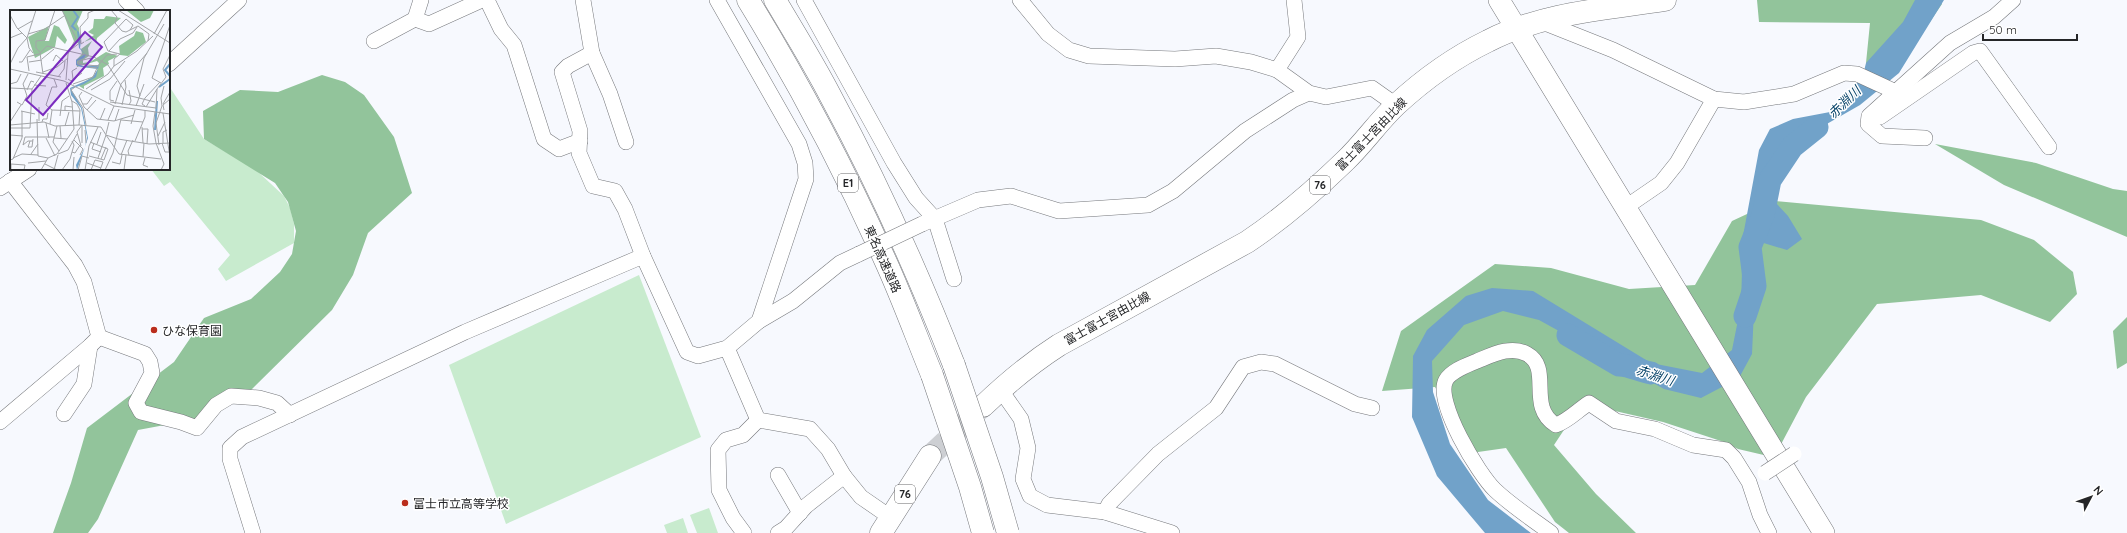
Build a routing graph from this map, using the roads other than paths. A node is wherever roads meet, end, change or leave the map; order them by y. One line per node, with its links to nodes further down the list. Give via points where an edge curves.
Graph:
1 (126, 0): 16 (street)
2 (239, 0): 22 (street)
3 (421, 0): 17 (street)
4 (482, 0): 17 (street, via 428,24)
5 (487, 0): 30 (street, via 501,29 514,45 544,139 559,149)
6 (583, 0): 21 (street)
7 (717, 0): 39 (street, via 799,144 805,163 806,179)
8 (748, 0): 60 (main road, 東名高速道路 / E1, bridge, via 797,84 885,260 932,375)
9 (775, 0): 61 (main road, 東名高速道路 / E1, bridge, via 831,96 914,268 954,365)
10 (804, 0): 36 (street)
11 (1020, 0): 23 (street, via 1048,34 1069,50 1089,56 1216,56)
12 (1294, 0): 23 (street, via 1298,37)
13 (1498, 0): 19 (street)
14 (1665, 0): 18 (main road, 富士富士宮由比線 / 76)
15 (2013, 0): 24 (street, via 1994,17 1950,43)
16 (136, 10)
17 (415, 19): 20 (street)
18 (1540, 21): 19 (main road, 富士富士宮由比線 / 76); 26 (street, via 1613,50)
19 (1516, 29): 27 (main road, 富士富士宮由比線 / 76, via 1488,40 1462,55); 35 (street)
20 (374, 41)
21 (592, 53): 30 (street, via 562,72 580,131); 31 (street, via 610,94)
22 (170, 63)
23 (1278, 70): 25 (street)
24 (1892, 90): 26 (street, via 1857,74 1844,73 1794,94 1744,102); 28 (street, via 1869,116)
25 (1308, 93): 27 (street, via 1326,97 1372,88); 36 (street, via 1245,131 1172,191 1148,205 1059,210 1011,196 978,200)
26 (1714, 99): 35 (street, via 1677,163 1661,183)
27 (1396, 105): 42 (main road, 富士富士宮由比線 / 76, via 1347,160 1300,204 1248,242 1059,345)
28 (1868, 124): 29 (street, via 1882,136); 32 (street, via 1973,53 1980,51)
29 (1925, 138)
30 (580, 141): 37 (street, via 579,154 593,186 615,191)
31 (626, 142)
32 (2050, 147)
33 (28, 170): 34 (street)
34 (5, 185): 40 (street, via 75,265 84,282)
35 (1626, 207): 65 (street)
36 (929, 222): 38 (street); 39 (street, bridge, via 840,263 793,301)
37 (643, 256): 41 (street, via 687,352 698,356); 46 (street, via 465,332)
38 (954, 279)
39 (759, 321): 41 (street)
40 (95, 341): 45 (street, via 84,384); 46 (street, via 145,354 152,373 136,403 141,412 197,428 216,405 231,396 259,398 277,403); 48 (street)
41 (728, 348): 47 (street)
42 (1000, 389): 43 (main road, 富士富士宮由比線 / 76); 54 (street, via 1021,419 1028,448 1023,479 1030,496 1047,505)
43 (983, 406)
44 (1372, 408): 54 (street, via 1355,404 1275,364 1261,362 1243,367 1216,408 1158,454 1109,504)
45 (64, 414)
46 (290, 415): 57 (street, via 242,438 230,448 230,459)
47 (758, 420): 52 (street, via 810,429 828,449); 58 (street, via 743,435 726,440 718,450 719,490)
48 (0, 422)
49 (1794, 454): 53 (street, bridge)
50 (930, 456): 56 (main road, 76)
51 (778, 475): 55 (street)
52 (844, 476): 55 (street); 56 (street)
53 (1749, 482): 63 (street, via 1726,450 1693,445 1655,429 1616,421 1589,403 1562,423 1556,425 1547,420 1540,406 1539,372 1536,362 1527,354 1514,349 1456,372 1446,380 1444,392 1465,450 1494,489); 64 (street)
54 (1105, 512): 62 (street)
55 (800, 513): 59 (street)
56 (885, 525)
57 (253, 533)
58 (744, 533)
59 (778, 533)
60 (983, 533)
61 (1008, 533)
62 (1172, 533)
63 (1551, 533)
64 (1769, 533)
65 (1824, 533)

